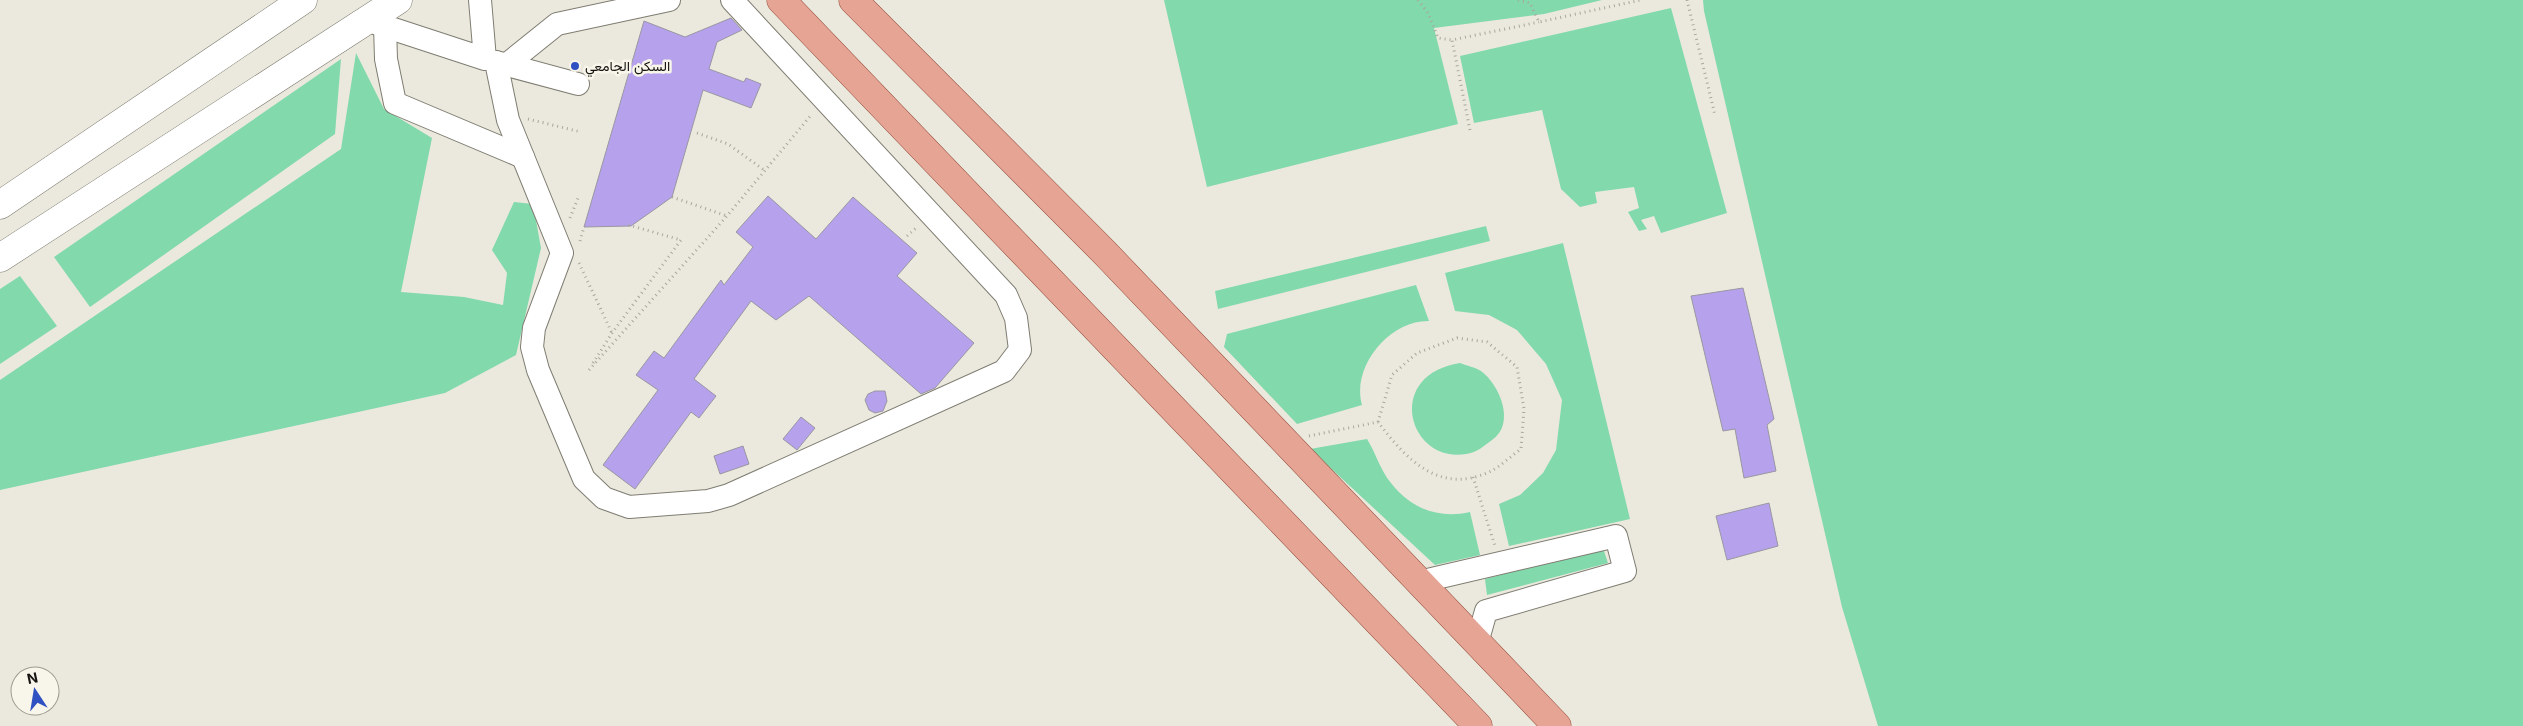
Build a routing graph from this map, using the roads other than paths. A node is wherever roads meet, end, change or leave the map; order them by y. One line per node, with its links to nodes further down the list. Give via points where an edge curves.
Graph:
1 (398, 0): 8 (main road)
2 (480, 0): 9 (street)
3 (669, 0): 9 (street, via 557,24)
4 (732, 0): 11 (street, via 1006,296 1016,318 1020,350 1004,371 729,495 708,501 629,507 604,498 584,479 538,370 532,347 534,328 562,253)
5 (781, 0): 16 (main road)
6 (853, 0): 14 (main road, via 1105,253)
7 (288, 5): 12 (main road)
8 (376, 23): 9 (street); 11 (street, via 395,103); 13 (main road)
9 (496, 62): 10 (street); 11 (street, via 508,120)
10 (578, 84)
11 (523, 157)
12 (0, 205)
13 (0, 258)
14 (1419, 582): 15 (main road); 15 (street, via 1616,536 1625,571 1486,611)
15 (1477, 643): 17 (main road)
16 (1478, 726)
17 (1557, 726)

